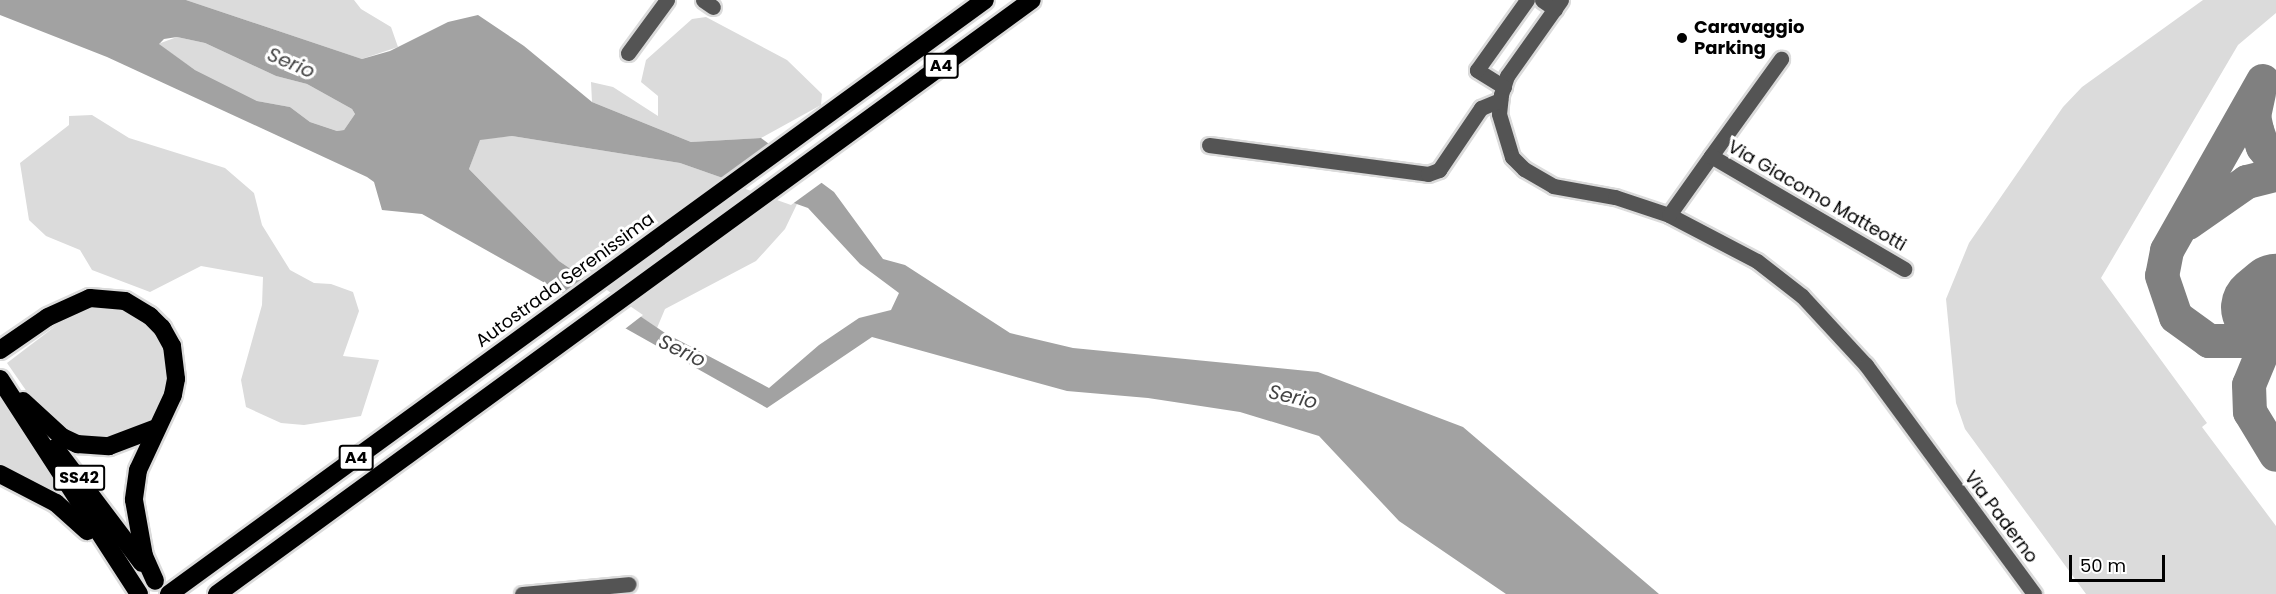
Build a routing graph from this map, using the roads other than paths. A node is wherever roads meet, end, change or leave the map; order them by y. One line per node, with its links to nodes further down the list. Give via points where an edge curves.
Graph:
1 (667, 0): 7 (street)
2 (985, 0): 21 (highway, Autostrada Serenissima / A4)
3 (1032, 0): 22 (highway, A4)
4 (1527, 0): 9 (street, via 1477,69)
5 (1542, 0): 6 (street)
6 (1558, 5): 9 (street, via 1518,60)
7 (628, 53)
8 (1781, 59): 11 (street, Via Giacomo Matteotti)
9 (1502, 93): 10 (street, via 1481,108 1439,170 1428,174); 12 (street, via 1499,114 1507,147 1529,173 1553,186 1615,197)
10 (1209, 145)
11 (1711, 156): 12 (street, Via Giacomo Matteotti); 13 (street, Via Giacomo Matteotti)
12 (1669, 215): 24 (street, Via Paderno, via 1757,261 1802,296 1847,340)
13 (1904, 269)
14 (3, 348): 16 (highway, via 62,308 90,298 108,297 138,307 162,328 176,364 173,395)
15 (0, 378): 16 (highway, via 46,425 77,444 109,446); 16 (highway, SS42, via 155,581 144,556 134,500 138,470); 18 (highway, SS42)
16 (154, 429)
17 (0, 474): 18 (highway, via 56,503)
18 (115, 561): 20 (highway, SS42)
19 (629, 584): 23 (street)
20 (139, 594)
21 (169, 594)
22 (217, 594)
23 (522, 594)
24 (2034, 594)

